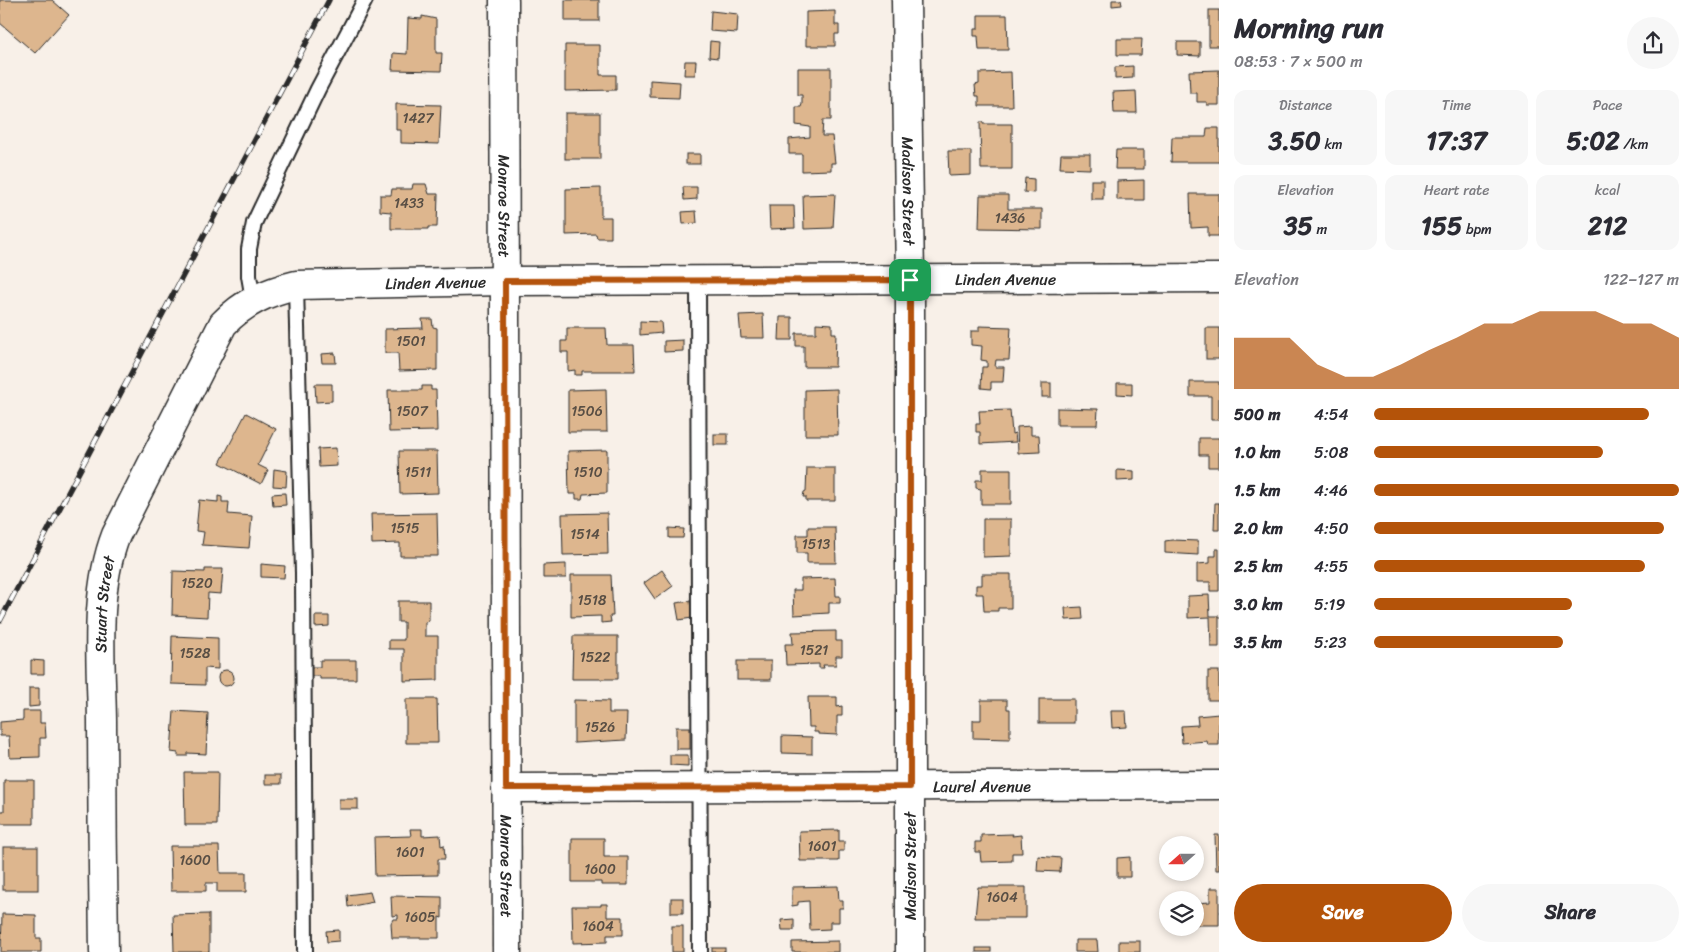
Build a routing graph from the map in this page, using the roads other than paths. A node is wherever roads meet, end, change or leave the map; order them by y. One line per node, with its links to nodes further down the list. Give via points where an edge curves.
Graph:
1 (366, 0): 9 (lane, via 318,89 254,223 249,249)
2 (504, 0): 7 (street, Monroe Street)
3 (906, 0): 6 (street, Madison Street)
4 (1219, 278): 6 (street, Linden Avenue)
5 (698, 280): 6 (street, Linden Avenue); 7 (street, Linden Avenue); 11 (lane)
6 (910, 280): 12 (street, Madison Street)
7 (505, 281): 8 (street, Linden Avenue); 13 (street, Monroe Street)
8 (296, 285): 9 (street, Linden Avenue); 15 (lane, via 303,574)
9 (253, 299): 14 (street, Stuart Street, via 223,324 109,552 102,586)
10 (1219, 786): 12 (street, Laurel Avenue)
11 (699, 787): 12 (street, Laurel Avenue); 13 (street, Laurel Avenue); 17 (lane)
12 (910, 787): 18 (street, Madison Street)
13 (506, 788): 16 (street, Monroe Street)
14 (104, 952)
15 (305, 952)
16 (507, 952)
17 (700, 952)
18 (910, 952)

